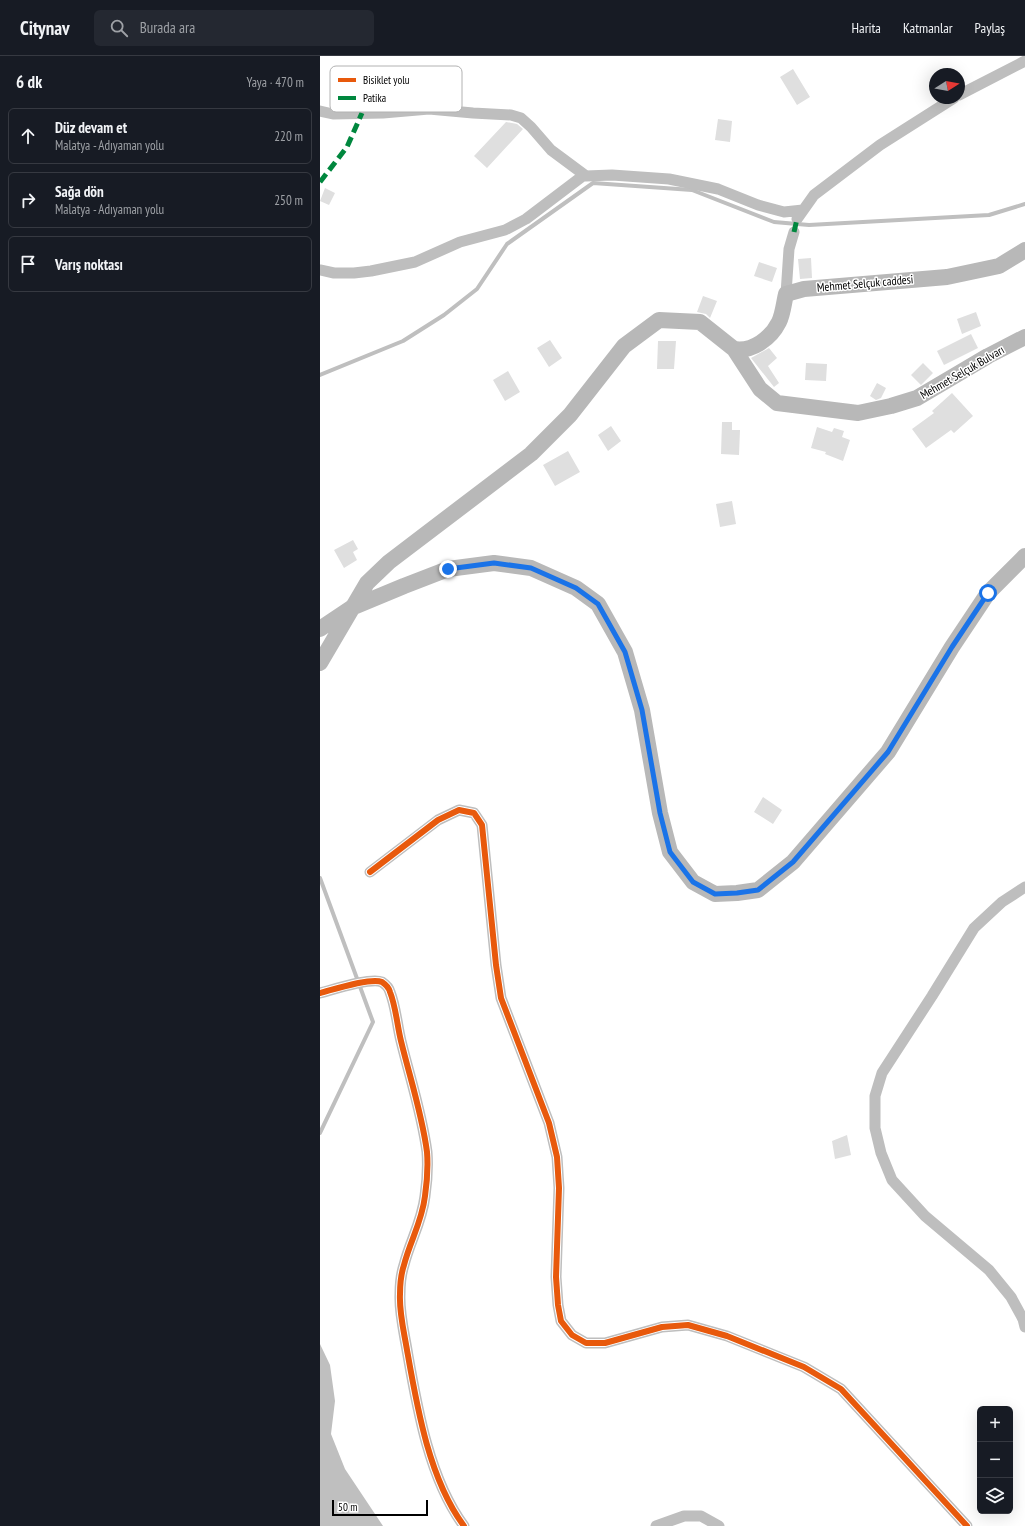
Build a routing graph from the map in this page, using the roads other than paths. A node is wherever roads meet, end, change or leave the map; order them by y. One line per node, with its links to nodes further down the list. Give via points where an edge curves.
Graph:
1 (1025, 61): 2 (street)
2 (965, 92)
3 (945, 104): 7 (street, via 880,145 814,194 800,215 758,205 718,189 669,179)
4 (320, 111): 5 (street, via 333,114)
5 (394, 112)
6 (462, 112): 7 (street, via 521,118 551,150)
7 (584, 175): 10 (street, via 526,219 505,230 460,242 415,262 354,273)
8 (794, 232): 11 (street, via 789,249)
9 (1025, 250): 11 (main road, Mehmet Selçuk caddesi, via 999,266 947,276 804,288)
10 (320, 270)
11 (786, 294): 13 (main road, via 780,321 763,342 742,350)
12 (1025, 337): 13 (main road, Mehmet Selçuk Bulvarı, via 917,398 858,413 777,403 760,389)
13 (734, 349): 15 (main road, Mehmet Selçuk Bulvarı, via 700,322 659,320 624,346 570,415 531,454 390,562 367,584)
14 (1025, 556): 15 (main road, via 988,593 888,752 793,862 758,890 737,893 715,894 693,882 670,852 638,696 625,652 598,604 576,588 531,568 494,563 448,569)
15 (351, 608): 16 (main road); 17 (main road, Mehmet Selçuk Bulvarı)
16 (320, 629)
17 (320, 663)
18 (370, 872): 25 (street, via 438,820 459,810 474,813 482,825 501,998 549,1123 557,1157 558,1305 561,1321 572,1335 586,1343 605,1343 662,1327 688,1325 727,1336 804,1367 841,1389)
19 (1025, 887): 21 (street, via 1002,902 974,928 882,1073 875,1096 875,1128 881,1153 892,1180 925,1216 989,1270 1011,1297)
20 (320, 993): 22 (street, via 367,982 383,983 390,990 396,1010 427,1154 426,1196 421,1221 404,1266 400,1294 402,1318 421,1423 440,1484)
21 (1025, 1327)
22 (464, 1526)
23 (656, 1526): 24 (street, via 684,1516 701,1516)
24 (719, 1526)
25 (967, 1526)

